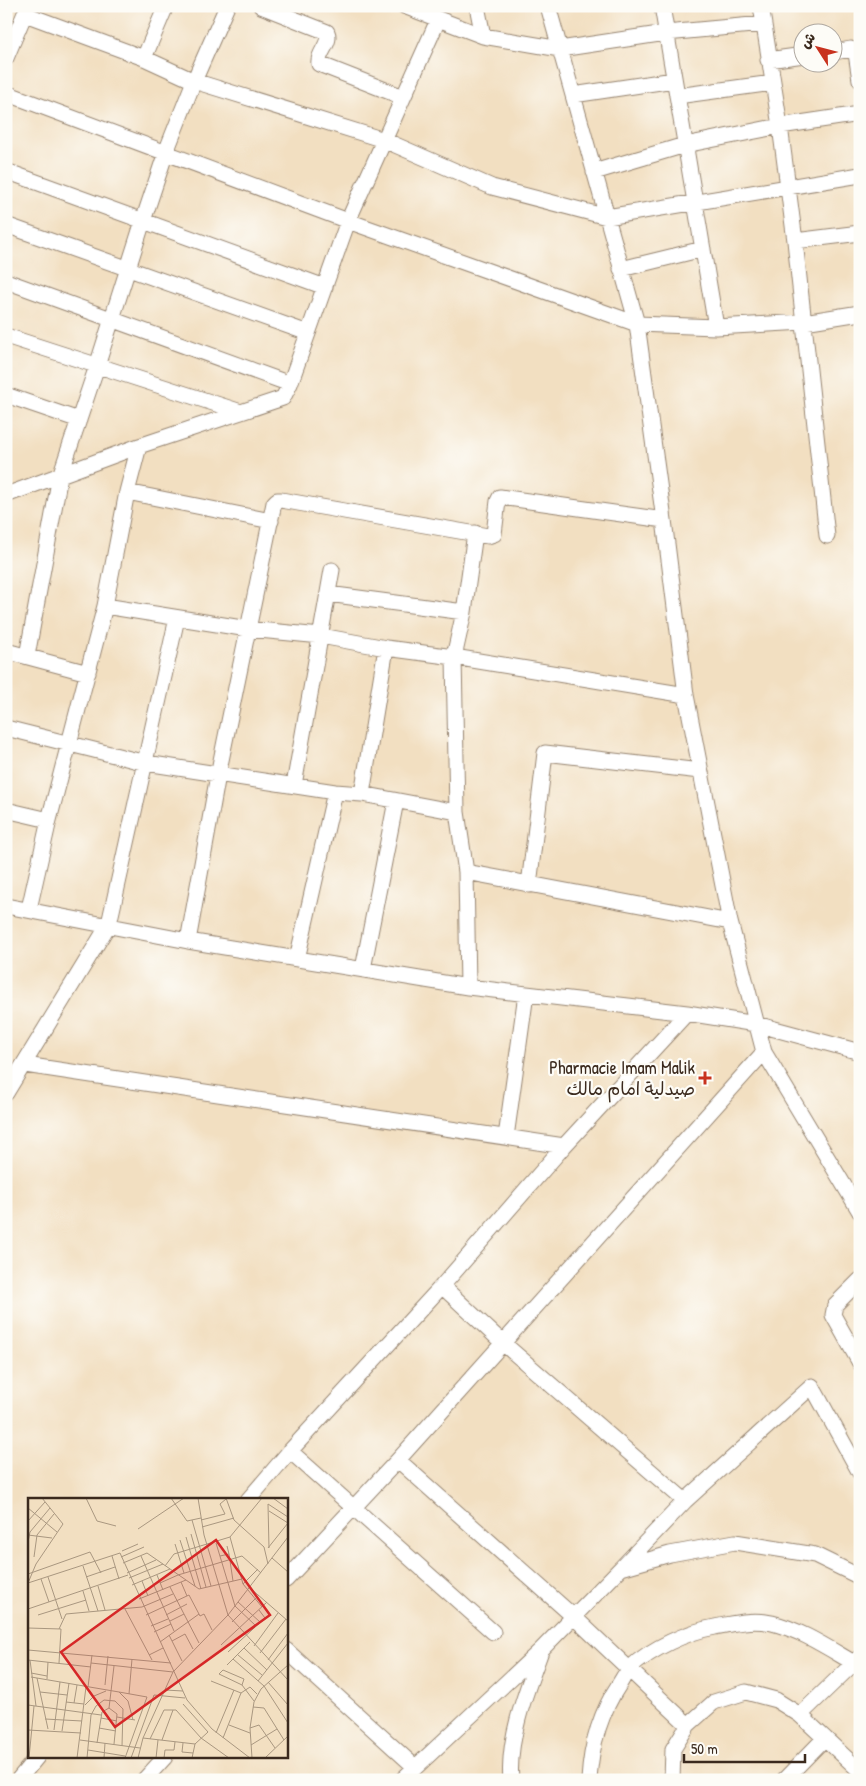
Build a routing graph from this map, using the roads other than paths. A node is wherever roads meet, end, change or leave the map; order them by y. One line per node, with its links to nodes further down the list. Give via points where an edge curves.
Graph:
1 (227, 6): 22 (street)
2 (261, 6): 27 (street, via 327,32 319,64)
3 (404, 6): 10 (street)
4 (477, 6): 13 (street)
5 (549, 6): 14 (street)
6 (662, 6): 12 (street)
7 (760, 6): 11 (street)
8 (164, 7): 18 (street)
9 (26, 10): 17 (street); 18 (street)
10 (438, 20): 13 (street); 27 (street)
11 (763, 24): 12 (street); 19 (street)
12 (666, 33): 14 (street); 20 (street)
13 (483, 36): 14 (street)
14 (560, 49): 25 (street)
15 (844, 51): 21 (street, via 856,53)
16 (794, 56): 19 (street)
17 (6, 58)
18 (144, 58): 22 (street)
19 (768, 60): 23 (street)
20 (674, 80): 25 (street); 26 (street)
21 (860, 80)
22 (194, 81): 30 (street); 32 (street)
23 (773, 83): 26 (street); 29 (street)
24 (6, 93): 32 (street)
25 (573, 96): 34 (street)
26 (677, 96): 31 (street)
27 (403, 97): 30 (street)
28 (860, 114): 29 (street)
29 (780, 126): 31 (street); 36 (street)
30 (384, 140): 38 (street, via 492,187); 40 (street)
31 (685, 145): 34 (street); 37 (street)
32 (166, 152): 39 (street); 40 (street)
33 (6, 171): 39 (street)
34 (594, 172): 38 (street)
35 (860, 175): 36 (street)
36 (787, 186): 37 (street); 43 (street)
37 (695, 203): 38 (street); 44 (street)
38 (606, 217): 46 (street)
39 (143, 220): 45 (street); 48 (street)
40 (348, 221): 48 (street); 52 (street)
41 (6, 225): 45 (street)
42 (860, 233): 43 (street)
43 (795, 240): 51 (street)
44 (703, 250): 46 (street); 53 (street)
45 (128, 268): 50 (street); 54 (street)
46 (621, 269): 52 (street)
47 (6, 281): 50 (street)
48 (325, 287): 54 (street)
49 (860, 313): 51 (street)
50 (112, 319): 56 (street); 57 (street)
51 (804, 322): 53 (street); 68 (street)
52 (637, 324): 53 (street); 65 (street)
53 (716, 328)
54 (308, 333): 57 (street)
55 (6, 336): 56 (street)
56 (97, 366): 59 (street); 60 (street)
57 (290, 384): 59 (street, via 283,398)
58 (6, 395): 60 (street)
59 (241, 412): 61 (street)
60 (79, 420): 62 (street)
61 (139, 446): 62 (street); 63 (street)
62 (60, 476): 64 (street); 78 (street)
63 (128, 492): 66 (street); 71 (street)
64 (6, 495)
65 (664, 520): 67 (street, via 500,497 494,534); 81 (street)
66 (270, 521): 67 (street, via 274,503 281,500); 74 (street)
67 (475, 533): 72 (street)
68 (827, 536)
69 (332, 570): 70 (street)
70 (328, 594): 72 (street); 75 (street)
71 (105, 606): 73 (street); 80 (street)
72 (464, 612): 79 (street)
73 (177, 618): 74 (street); 84 (street)
74 (248, 629): 75 (street); 86 (street)
75 (321, 636): 76 (street); 87 (street)
76 (386, 648): 79 (street); 89 (street)
77 (6, 650): 78 (street)
78 (27, 656): 80 (street)
79 (454, 657): 81 (street); 92 (street)
80 (88, 673): 83 (street)
81 (686, 695): 85 (street)
82 (6, 728): 83 (street)
83 (68, 744): 84 (street); 93 (street)
84 (146, 763): 86 (street); 99 (street)
85 (700, 771): 95 (street, via 545,753); 98 (street)
86 (218, 774): 87 (street); 100 (street)
87 (294, 785): 88 (street)
88 (335, 792): 89 (street); 101 (street)
89 (362, 794): 90 (street)
90 (396, 802): 92 (street); 102 (street)
91 (6, 810): 93 (street)
92 (457, 812): 94 (street)
93 (50, 820): 97 (street)
94 (466, 872): 95 (street); 103 (street)
95 (528, 885): 98 (street)
96 (6, 906): 97 (street)
97 (29, 909): 99 (street)
98 (730, 922): 106 (street)
99 (109, 924): 100 (street); 109 (street)
100 (188, 941): 101 (street)
101 (297, 959): 102 (street)
102 (363, 969): 103 (street)
103 (468, 987): 104 (street)
104 (526, 994): 105 (street); 111 (street)
105 (687, 1013): 106 (street); 112 (street)
106 (756, 1024): 107 (street); 108 (street)
107 (764, 1052): 113 (street); 116 (street)
108 (860, 1052)
109 (25, 1065): 110 (street); 111 (street)
110 (6, 1093)
111 (506, 1137): 112 (street)
112 (564, 1146): 115 (street)
113 (859, 1208)
114 (860, 1280): 117 (street, via 833,1310 835,1320)
115 (442, 1286): 116 (street); 118 (street)
116 (504, 1344): 119 (street); 122 (street)
117 (860, 1363)
118 (290, 1451): 121 (street); 123 (street)
119 (398, 1460): 123 (street); 127 (street)
120 (860, 1473): 122 (street, via 812,1386)
121 (250, 1498)
122 (685, 1501): 124 (street)
123 (354, 1508): 126 (street); 128 (street)
124 (621, 1568): 125 (street, via 670,1554 735,1542 815,1554); 127 (street)
125 (860, 1577)
126 (288, 1578)
127 (574, 1617): 129 (street); 132 (street)
128 (494, 1632)
129 (541, 1650): 138 (street); 143 (street, via 516,1727)
130 (288, 1652): 138 (street)
131 (858, 1663): 132 (street, via 801,1633 772,1623 747,1620 703,1629 669,1643); 133 (street)
132 (630, 1668): 134 (street); 144 (street, via 608,1700 598,1725 590,1758)
133 (800, 1715): 134 (street, via 776,1700 746,1692 714,1702); 135 (street)
134 (688, 1725): 145 (street, via 673,1749)
135 (825, 1738): 139 (street); 146 (street)
136 (36, 1758): 140 (street)
137 (164, 1758): 141 (street)
138 (415, 1767): 142 (street)
139 (860, 1771)
140 (18, 1780)
141 (144, 1780)
142 (402, 1780)
143 (511, 1780)
144 (589, 1780)
145 (672, 1780)
146 (784, 1780)

